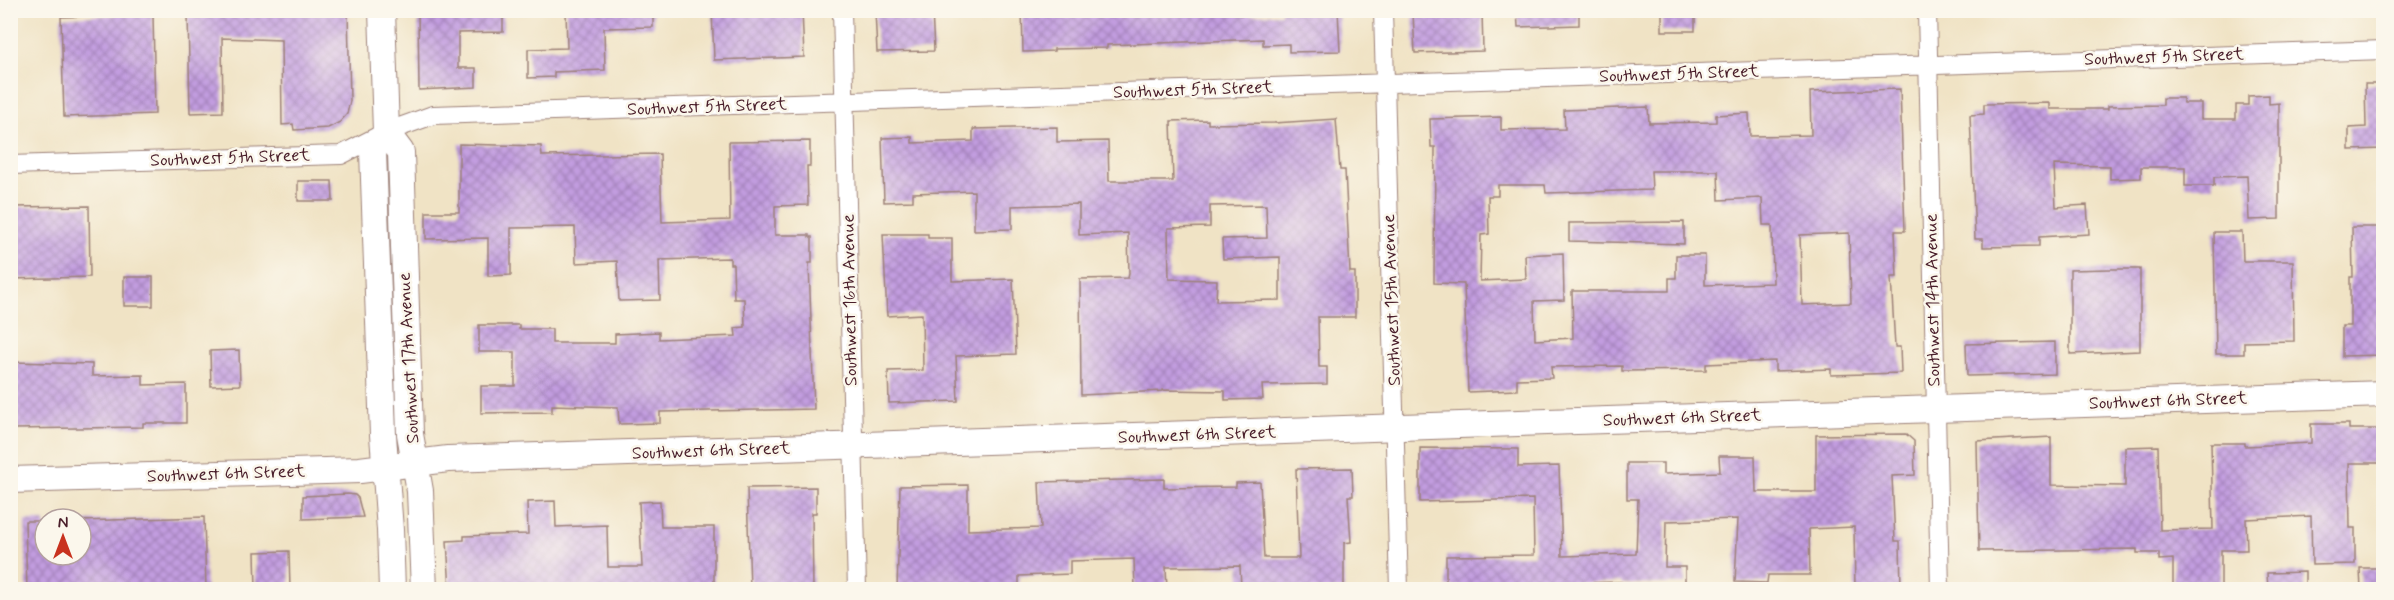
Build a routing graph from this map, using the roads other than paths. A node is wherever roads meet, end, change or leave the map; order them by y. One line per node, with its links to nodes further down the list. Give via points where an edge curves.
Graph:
1 (382, 10): 9 (street, Southwest 17th Avenue)
2 (842, 10): 8 (street, Southwest 16th Avenue)
3 (1383, 10): 7 (street, Southwest 15th Avenue)
4 (1927, 10): 6 (street, Southwest 14th Avenue)
5 (2384, 50): 6 (street, Southwest 5th Street)
6 (1929, 64): 7 (street, Southwest 5th Street); 12 (street, Southwest 14th Avenue)
7 (1385, 84): 8 (street, Southwest 5th Street); 13 (street, Southwest 15th Avenue)
8 (844, 102): 9 (street, Southwest 5th Street, via 433,116); 14 (street, Southwest 16th Avenue)
9 (386, 132): 10 (street, Southwest 5th Street, via 341,155); 15 (street, Southwest 17th Avenue, via 401,152 410,434); 16 (street, Southwest 17th Avenue, via 373,151)
10 (10, 165)
11 (2384, 394): 12 (street, Southwest 6th Street)
12 (1935, 409): 13 (street, Southwest 6th Street); 22 (street, Southwest 14th Avenue)
13 (1396, 428): 14 (street, Southwest 6th Street); 21 (street, Southwest 15th Avenue)
14 (854, 446): 15 (street, Southwest 6th Street, via 448,459); 20 (street, Southwest 16th Avenue)
15 (416, 464): 16 (street, Southwest 6th Street); 19 (street, Southwest 17th Avenue)
16 (385, 467): 17 (street, Southwest 6th Street); 18 (street, Southwest 17th Avenue)
17 (10, 480)
18 (392, 590)
19 (424, 590)
20 (857, 590)
21 (1399, 590)
22 (1940, 590)

